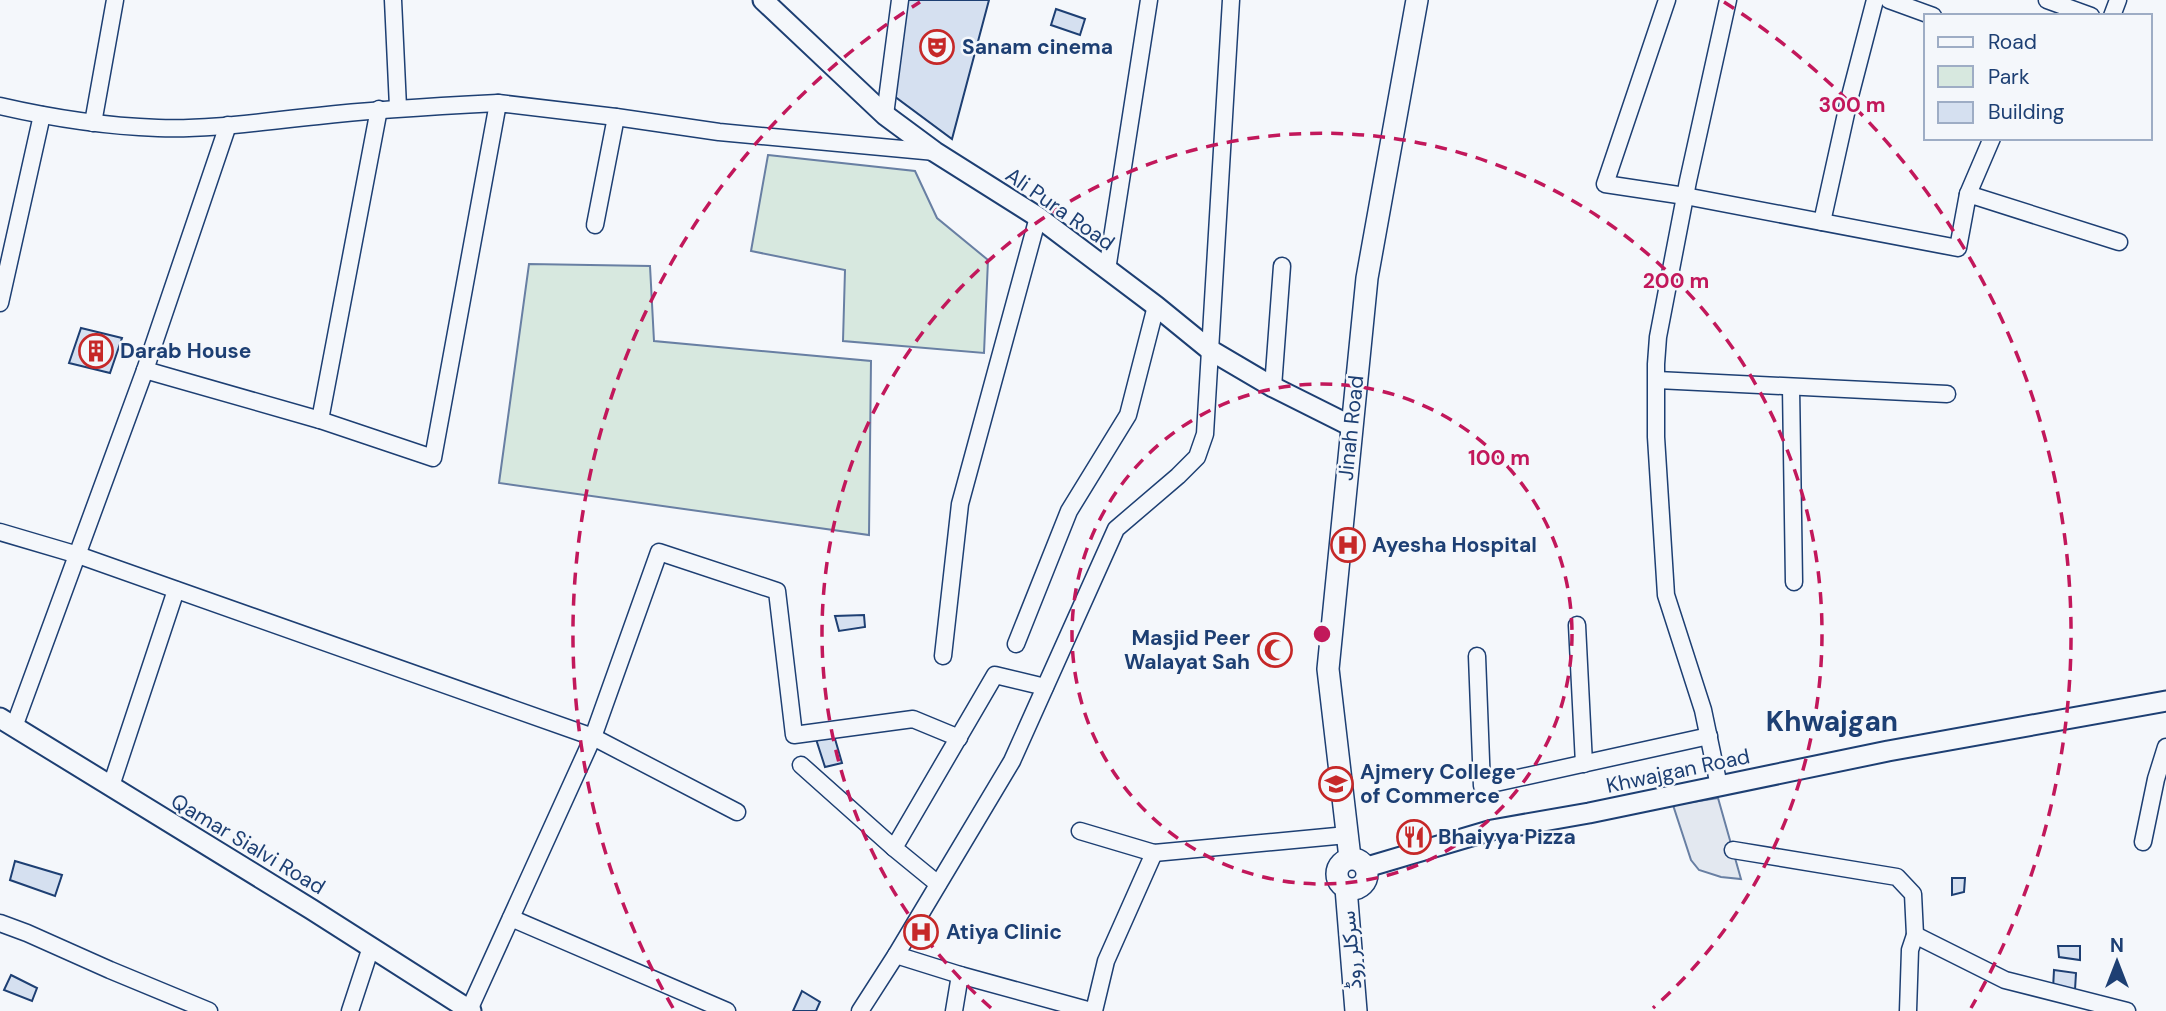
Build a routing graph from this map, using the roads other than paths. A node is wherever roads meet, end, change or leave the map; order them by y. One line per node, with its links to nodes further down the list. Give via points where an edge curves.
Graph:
1 (115, 0): 22 (street)
2 (393, 0): 17 (street)
3 (763, 0): 20 (street, Ali Pura Road)
4 (900, 0): 20 (street)
5 (1149, 0): 33 (street)
6 (1231, 0): 36 (street)
7 (1417, 0): 43 (main road, Jinah Road, via 1367,278)
8 (1667, 0): 27 (street, via 1605,184)
9 (1728, 0): 27 (street)
10 (1875, 0): 29 (street)
11 (1889, 0): 13 (street)
12 (2047, 6): 14 (street)
13 (1928, 14)
14 (2082, 14)
15 (498, 103): 17 (street); 21 (street); 42 (street, via 433,458)
16 (0, 106): 19 (street)
17 (398, 107): 18 (street)
18 (379, 109): 23 (street); 42 (street)
19 (42, 115): 22 (street); 34 (street)
20 (885, 115): 25 (street, Ali Pura Road)
21 (616, 117): 25 (street, via 719,132); 30 (street)
22 (93, 123): 23 (street, via 160,129)
23 (228, 125): 37 (street)
24 (1991, 140): 26 (street)
25 (934, 152): 28 (street, Ali Pura Road)
26 (1968, 194): 29 (street, via 1958,248); 31 (street)
27 (1685, 196): 29 (street); 38 (street, via 1658,337)
28 (1038, 217): 33 (street, Ali Pura Road); 50 (street, via 960,504)
29 (1822, 222)
30 (595, 225)
31 (2119, 242)
32 (1282, 266): 39 (street)
33 (1107, 270): 35 (street, Ali Pura Road)
34 (1, 293)
35 (1156, 306): 36 (street, Ali Pura Road); 49 (street, via 1128,415 1069,510)
36 (1210, 350): 39 (street, Ali Pura Road); 52 (street, via 1205,433 1197,457 1116,529)
37 (145, 370): 42 (street); 45 (street)
38 (1657, 380): 40 (street); 55 (street, via 1666,595)
39 (1273, 387): 43 (street, Ali Pura Road)
40 (1791, 387): 41 (street); 46 (street)
41 (1947, 394)
42 (320, 420)
43 (1351, 426): 65 (main road, Jinah Road, via 1328,669)
44 (0, 532): 45 (street)
45 (78, 555): 47 (street); 54 (street)
46 (1794, 582)
47 (176, 590): 56 (street); 61 (street)
48 (1577, 625): 59 (street)
49 (1016, 644)
50 (943, 656)
51 (1477, 656): 59 (street, via 1482,786)
52 (1045, 687): 57 (street, via 995,675); 71 (street, via 1012,761)
53 (2166, 701): 62 (street, Khwajgan Road)
54 (7, 722): 61 (street, Qamar Sialvi Road)
55 (1709, 736): 59 (street); 62 (street)
56 (593, 737): 57 (street, via 659,552 777,591 794,735 913,719); 63 (street); 72 (street)
57 (959, 738): 67 (street)
58 (2166, 747): 66 (street)
59 (1584, 764)
60 (801, 765): 67 (street)
61 (111, 786): 75 (street, Qamar Sialvi Road)
62 (1719, 786): 70 (street, Khwajgan Road, via 1492,830)
63 (737, 812)
64 (1080, 831): 69 (street)
65 (1347, 835): 69 (street); 70 (main road, Jinah Road)
66 (2143, 842)
67 (894, 848): 71 (street)
68 (1733, 850): 74 (street, via 1897,877 1913,894)
69 (1154, 853): 84 (street, via 1106,961)
70 (1358, 863): 85 (main road, سرکلر روڈ, via 1367,878 1359,888 1346,888)
71 (938, 884): 76 (street)
72 (511, 918): 78 (street); 81 (street)
73 (0, 923): 79 (street)
74 (1915, 935): 86 (street, via 1909,950); 87 (street, via 2006,980)
75 (371, 947): 78 (street, Qamar Sialvi Road); 80 (street)
76 (896, 955): 77 (street); 82 (street)
77 (960, 975): 83 (street); 84 (street)
78 (470, 1010)
79 (209, 1011)
80 (350, 1011)
81 (727, 1011)
82 (860, 1011)
83 (954, 1011)
84 (1092, 1011)
85 (1356, 1011)
86 (1908, 1011)
87 (2127, 1011)

